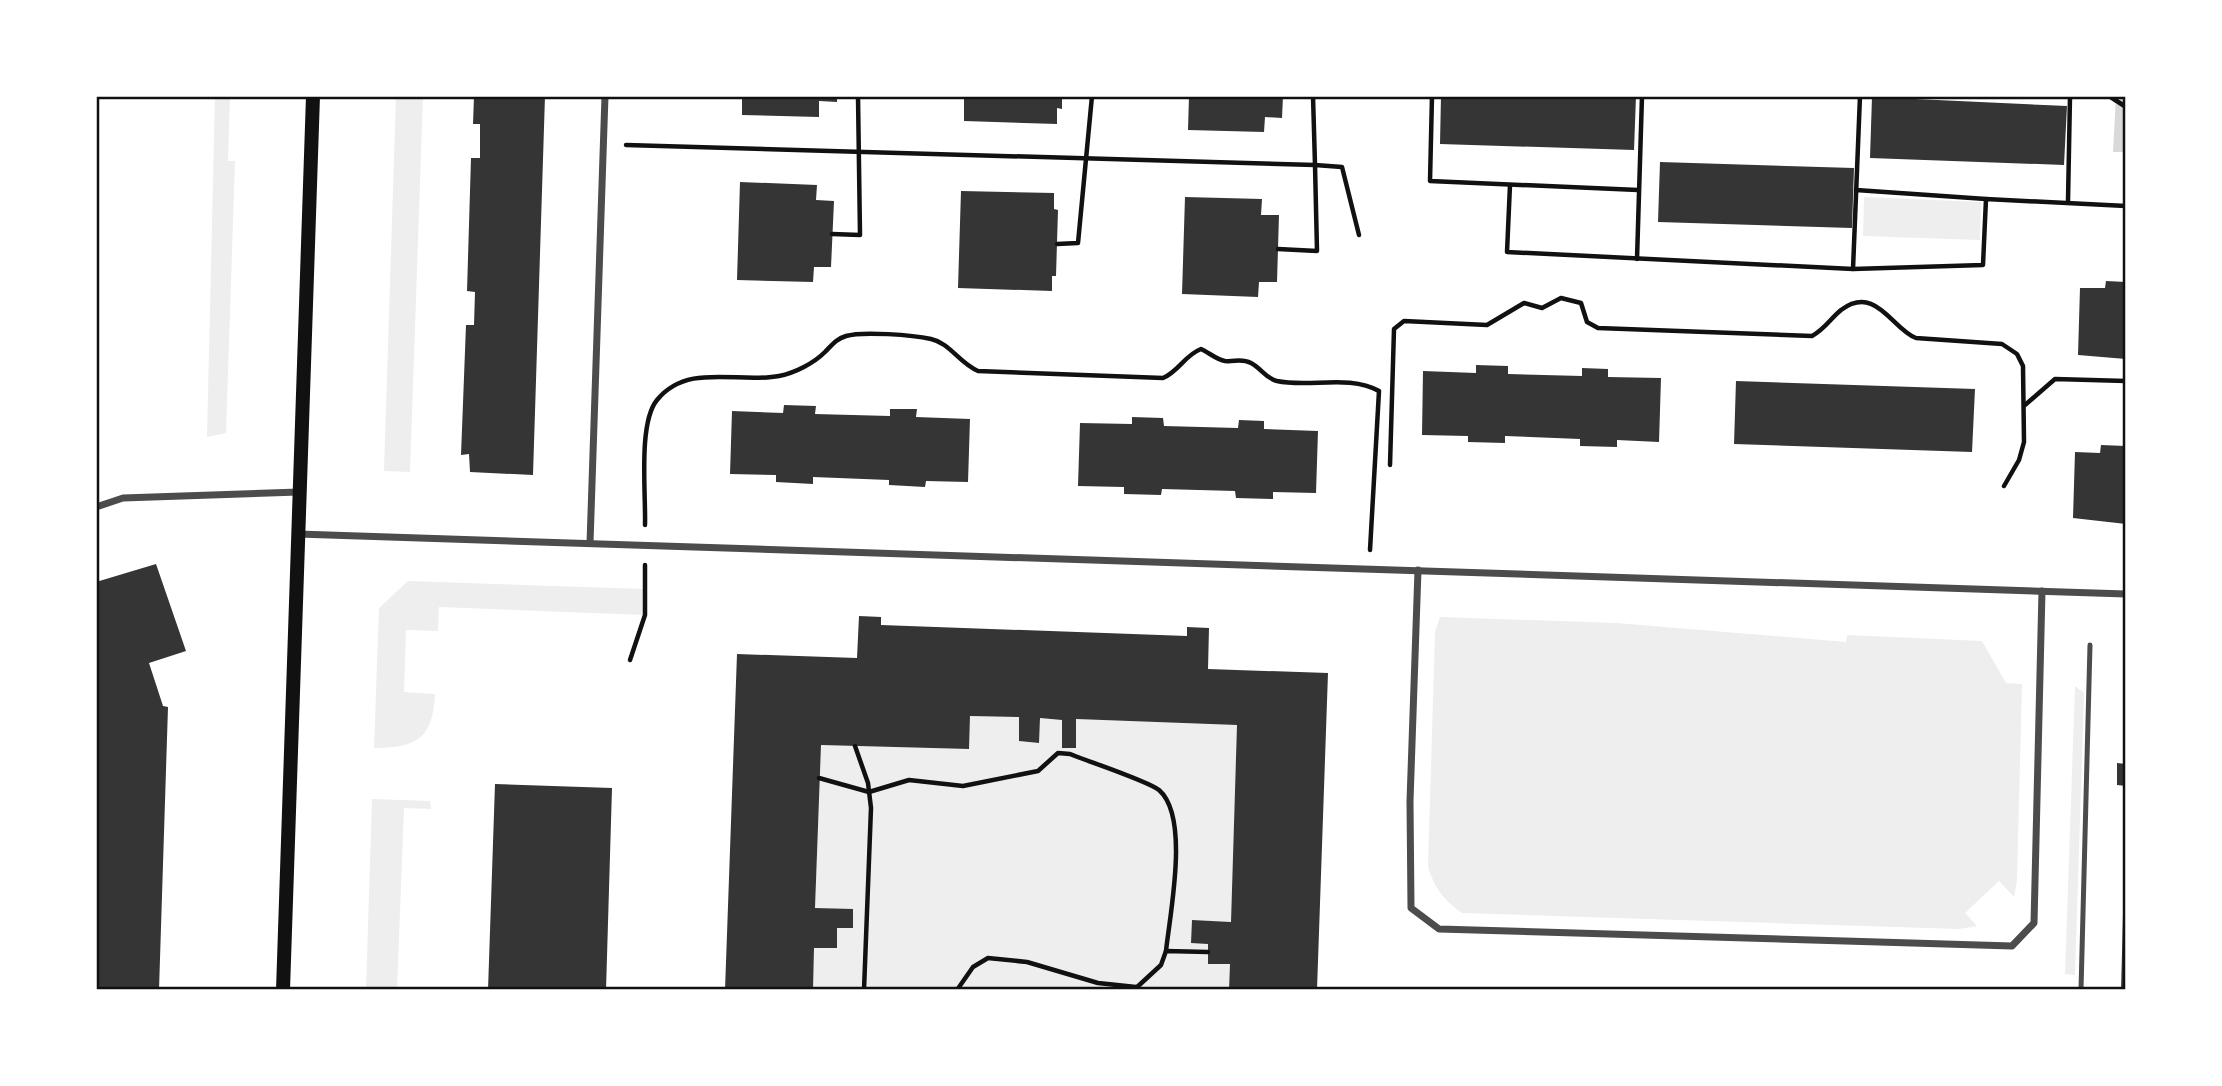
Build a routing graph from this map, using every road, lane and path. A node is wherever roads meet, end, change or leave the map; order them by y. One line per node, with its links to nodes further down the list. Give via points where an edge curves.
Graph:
1 (313, 96): 33 (main road)
2 (605, 96): 13 (street)
3 (858, 96): 14 (path)
4 (1092, 96): 15 (path)
5 (1313, 96): 16 (path)
6 (1432, 96): 17 (path, via 1430,181)
7 (1643, 96): 18 (path)
8 (1860, 96): 19 (path)
9 (2070, 96): 21 (path)
10 (2109, 96): 11 (path)
11 (2123, 106): 12 (path)
12 (2126, 115)
13 (604, 144): 14 (path); 36 (street)
14 (859, 152): 15 (path); 23 (path, via 860,235)
15 (1086, 157): 16 (path); 25 (path, via 1078,243)
16 (1315, 165): 24 (path, via 1342,167); 26 (path, via 1317,251)
17 (1510, 185): 18 (path); 27 (path, via 1507,252)
18 (1638, 190): 27 (path)
19 (1856, 190): 20 (path); 28 (path)
20 (1986, 199): 21 (path); 28 (path, via 1983,265)
21 (2068, 201): 22 (path)
22 (2126, 206)
23 (832, 234)
24 (1359, 235)
25 (1057, 244)
26 (1278, 249)
27 (1636, 259): 28 (path)
28 (1853, 269)
29 (2126, 381): 30 (path, via 2055,379)
30 (2024, 406): 31 (path, via 2023,366 2017,354 2002,344 1916,338 1876,305 1863,303 1842,310 1812,336 1598,328 1587,322 1581,303 1561,298 1542,308 1524,303 1487,325 1404,321 1394,329); 32 (path, via 2024,442)
31 (1390, 465)
32 (2004, 486)
33 (300, 492): 34 (street, via 123,498); 35 (main road)
34 (96, 507)
35 (298, 534): 36 (street); 50 (main road)
36 (590, 542): 37 (street)
37 (645, 544): 38 (street); 38 (path, via 647,434 650,413 662,395 705,375 779,376 814,362 834,341 857,335 931,339 978,371 1163,378 1173,374 1191,352 1201,349 1226,361 1241,359 1254,364 1279,381 1372,387 1379,391); 43 (path, via 645,615)
38 (1369, 568): 39 (street)
39 (1418, 570): 40 (street); 40 (street, via 1411,908 1439,929 1453,930 2012,946 2034,923)
40 (2042, 592): 41 (street)
41 (2126, 594)
42 (2090, 645): 53 (lane)
43 (630, 660)
44 (855, 746): 46 (path)
45 (819, 778): 46 (path)
46 (869, 792): 47 (path, via 909,780 963,786 1026,774 1038,771 1058,753 1159,789 1171,807 1176,828); 51 (path, via 872,840)
47 (1166, 951): 48 (path); 49 (path, via 1161,965)
48 (1208, 952)
49 (1135, 988): 52 (path, via 1027,962 988,958 972,967)
50 (283, 990)
51 (864, 990)
52 (957, 990)
53 (2081, 990)

